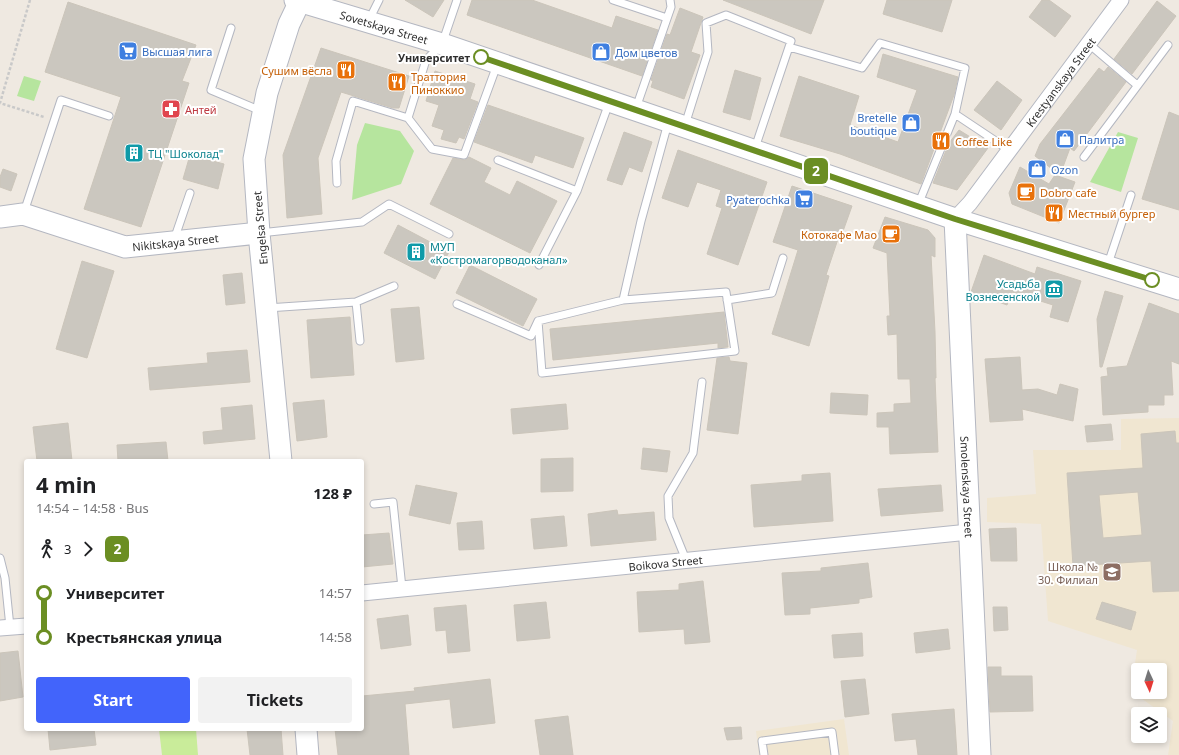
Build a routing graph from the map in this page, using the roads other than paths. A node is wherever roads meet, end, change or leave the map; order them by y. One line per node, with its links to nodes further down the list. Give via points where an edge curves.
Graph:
1 (299, 0): 8 (main road, Sovetskaya Street); 18 (main road, Engelsa Street, via 289,24)
2 (379, 0): 8 (lane)
3 (457, 0): 10 (lane)
4 (613, 0): 7 (lane)
5 (670, 0): 7 (lane, via 671,7)
6 (1121, 0): 11 (street, Krestyanskaya Street)
7 (667, 18): 17 (lane)
8 (368, 21): 10 (main road, Sovetskaya Street)
9 (231, 28): 18 (lane, via 211,90)
10 (442, 44): 14 (main road, Sovetskaya Street); 21 (lane, via 426,60)
11 (1089, 44): 15 (lane); 24 (street, Krestyanskaya Street)
12 (1168, 45): 15 (lane)
13 (789, 47): 19 (lane, via 862,68 880,43 965,68); 22 (lane, via 791,41 726,15 706,23 708,52); 23 (lane)
14 (498, 63): 16 (main road, Sovetskaya Street); 21 (lane, via 464,155 432,149)
15 (1137, 85): 25 (lane)
16 (610, 101): 17 (main road, Sovetskaya Street); 28 (lane)
17 (635, 110): 22 (main road, Sovetskaya Street)
18 (263, 112): 35 (main road, Engelsa Street, via 254,158)
19 (955, 114): 24 (lane); 31 (lane)
20 (109, 116): 32 (lane, via 61,100)
21 (408, 118): 27 (lane, via 353,101 336,160)
22 (677, 124): 23 (main road, Sovetskaya Street); 43 (lane, via 641,221)
23 (755, 150): 31 (main road, Sovetskaya Street)
24 (1009, 150): 34 (street, Krestyanskaya Street)
25 (1084, 157)
26 (498, 160): 28 (lane)
27 (337, 182)
28 (577, 191): 39 (lane)
29 (190, 192): 37 (lane, via 176,234)
30 (1131, 195): 40 (lane)
31 (917, 206): 34 (main road, Sovetskaya Street)
32 (23, 214): 33 (main road, Nikitskaya Street); 37 (main road, Nikitskaya Street, via 125,246)
33 (0, 217)
34 (955, 219): 40 (main road, Sovetskaya Street); 53 (main road, Smolenskaya Street)
35 (259, 233): 36 (lane, via 362,222 389,204); 37 (main road, Nikitskaya Street); 47 (main road, Engelsa Street)
36 (449, 234)
37 (176, 243)
38 (783, 258): 44 (lane, via 772,293)
39 (539, 265)
40 (1108, 267): 42 (main road, Sovetskaya Street)
41 (394, 286): 45 (lane)
42 (1179, 289)
43 (623, 300): 44 (lane, via 726,292); 48 (lane)
44 (727, 300): 48 (lane, via 734,351 542,373)
45 (356, 302): 47 (lane); 49 (lane)
46 (457, 304): 48 (lane, via 531,336)
47 (266, 308): 51 (main road, Engelsa Street)
48 (538, 321)
49 (360, 341)
50 (702, 382): 55 (lane, via 694,453 668,496 669,518)
51 (281, 459)
52 (374, 504): 56 (lane, via 393,502)
53 (969, 532): 55 (street, Boikova Street); 64 (main road, Smolenskaya Street)
54 (0, 558): 59 (lane, via 5,578)
55 (686, 560): 56 (street, Boikova Street)
56 (402, 588): 57 (street, Boikova Street)
57 (364, 593)
58 (24, 626): 59 (street)
59 (5, 627)
60 (306, 731): 61 (main road)
61 (308, 755)
62 (764, 755): 63 (lane, via 762,741 832,732)
63 (835, 755)
64 (980, 755)

